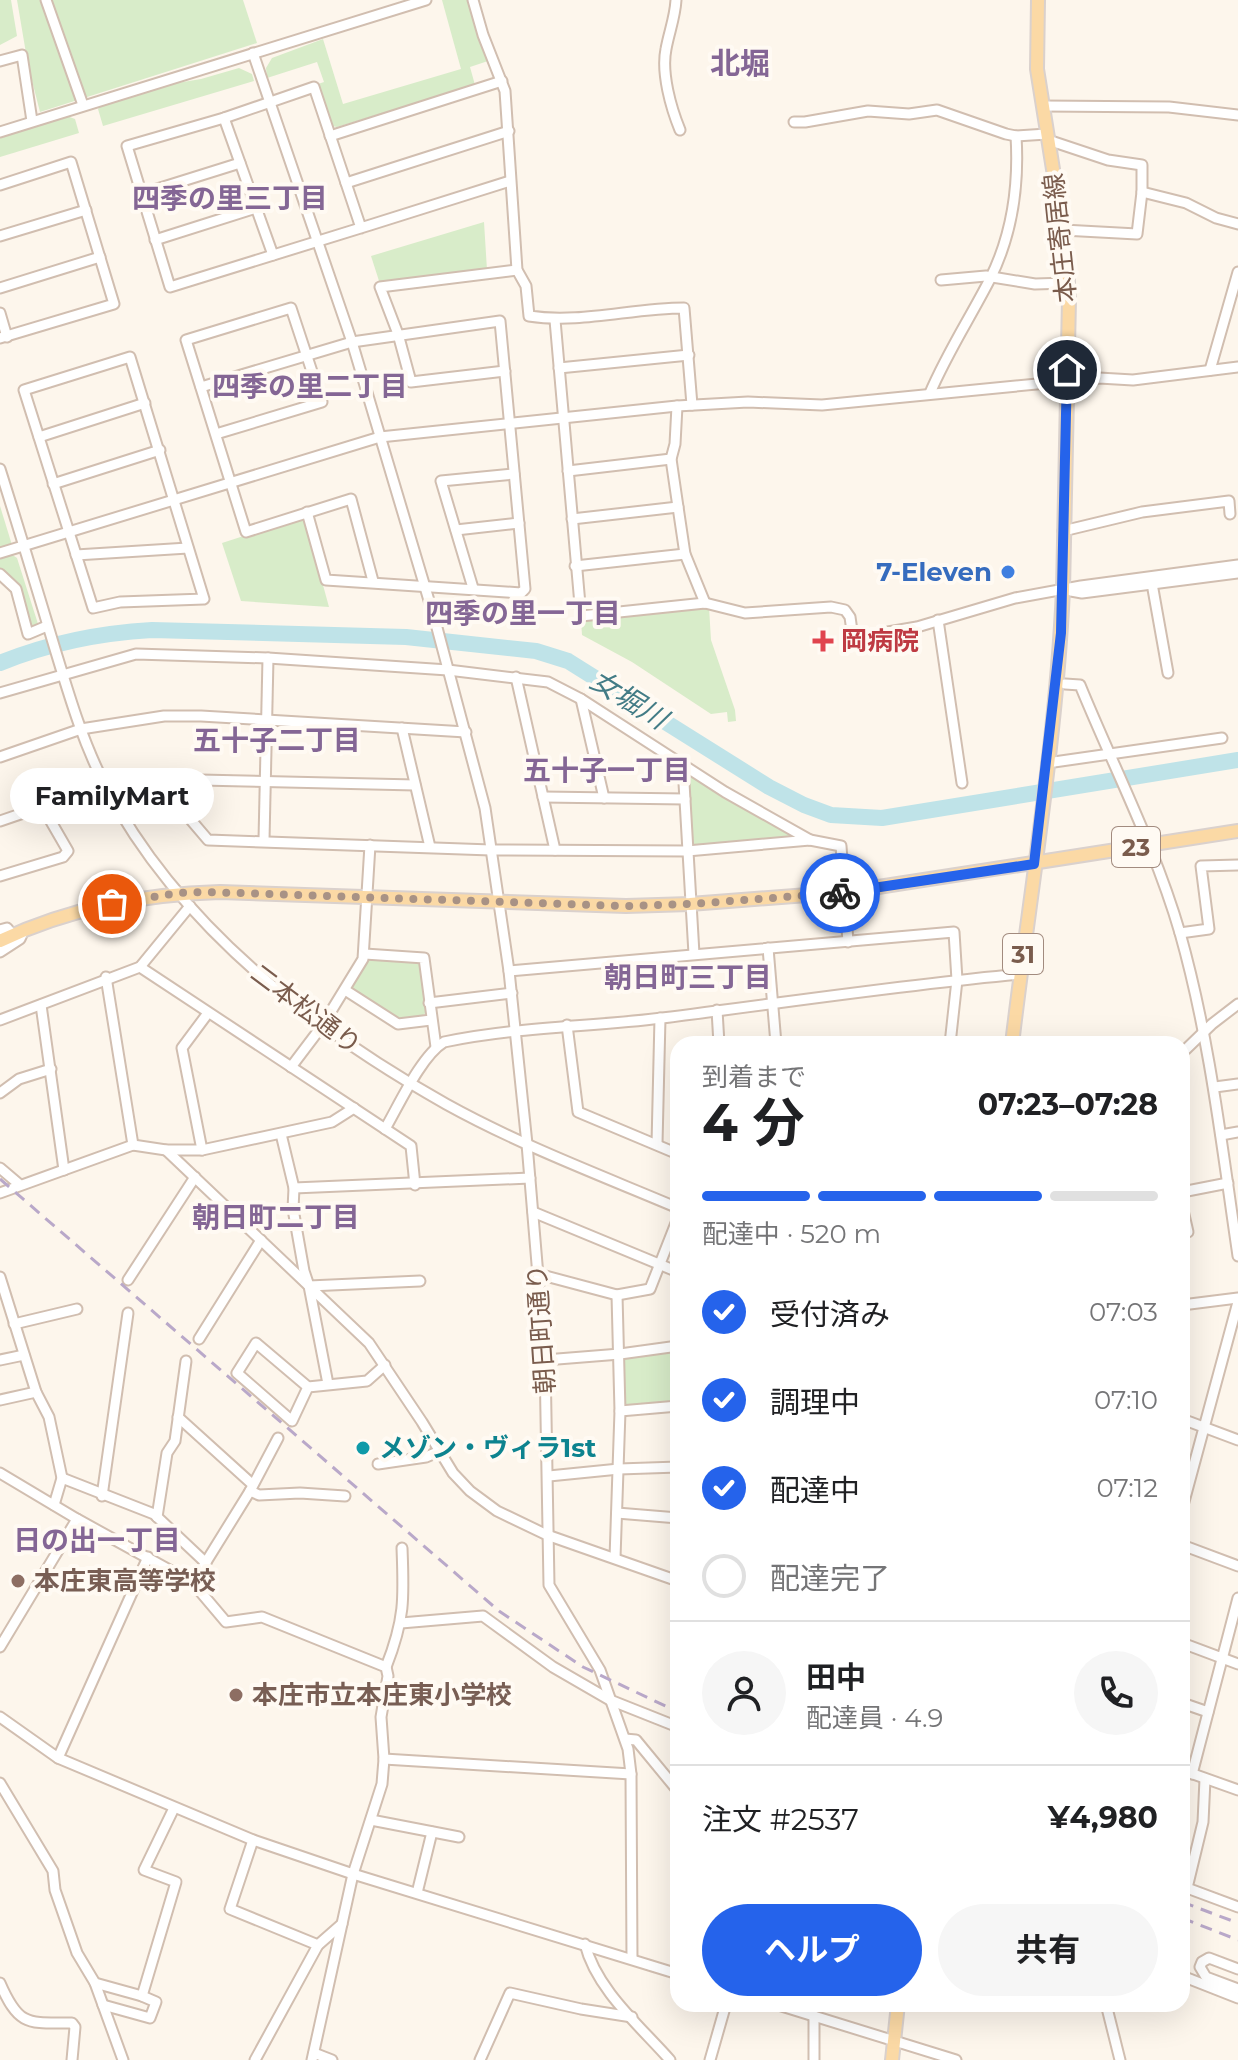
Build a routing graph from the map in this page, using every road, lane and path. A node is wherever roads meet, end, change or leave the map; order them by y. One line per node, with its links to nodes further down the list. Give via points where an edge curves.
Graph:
1 (46, 0): 10 (street)
2 (426, 0): 6 (street)
3 (473, 0): 8 (street)
4 (676, 0): 16 (street, via 665,58)
5 (1038, 0): 11 (main road, 本庄寄居線 / 31, via 1036,44)
6 (253, 53): 9 (street, 朝日町通り); 10 (street)
7 (0, 61): 14 (street, via 22,55)
8 (502, 81): 17 (street); 19 (street)
9 (269, 103): 13 (street); 19 (street, via 314,87); 35 (street, 朝日町通り)
10 (83, 105): 14 (street)
11 (1043, 106): 12 (street, via 1169,107); 21 (main road, 本庄寄居線 / 31)
12 (1238, 115)
13 (224, 118): 22 (street); 27 (street, via 127,146)
14 (32, 121): 18 (street)
15 (794, 122): 20 (street, via 868,111 937,110)
16 (680, 130)
17 (509, 131): 23 (street); 24 (street)
18 (0, 132)
19 (330, 136): 24 (street)
20 (1016, 136): 21 (street); 40 (street, via 1014,203)
21 (1048, 137): 26 (street, via 1108,160 1142,165); 32 (main road, 本庄寄居線 / 31)
22 (240, 163): 27 (street); 28 (street)
23 (510, 181): 31 (street); 38 (street)
24 (346, 183): 31 (street)
25 (0, 185): 29 (street, via 71,162)
26 (1142, 192): 30 (street); 32 (street, via 1137,234)
27 (141, 194): 34 (street)
28 (256, 208): 34 (street); 36 (street)
29 (86, 210): 33 (street); 37 (street)
30 (1238, 224)
31 (361, 228): 35 (street)
32 (1063, 230): 42 (main road, 本庄寄居線 / 31)
33 (0, 236)
34 (155, 240): 36 (street, via 170,287)
35 (315, 241): 36 (street); 48 (street, 朝日町通り)
36 (273, 255)
37 (100, 257): 43 (street); 47 (street, via 114,304)
38 (517, 270): 45 (street, via 526,286 529,316); 46 (street, via 380,287)
39 (1238, 272): 53 (street)
40 (991, 276): 41 (street); 42 (street); 57 (street)
41 (941, 280)
42 (1067, 283): 55 (main road, 本庄寄居線 / 31)
43 (0, 288)
44 (0, 313): 47 (street)
45 (555, 320): 50 (street, via 684,308); 52 (street)
46 (398, 334): 48 (street); 54 (street, via 411,382); 54 (street, via 500,321)
47 (3, 338)
48 (352, 342): 49 (street); 65 (street, 朝日町通り)
49 (306, 354): 56 (street); 56 (street, via 291,308 186,340); 63 (street, via 322,402)
50 (689, 355): 52 (street); 59 (street)
51 (1238, 367): 53 (street)
52 (559, 368): 61 (street)
53 (1210, 370): 55 (street, via 1133,380)
54 (505, 371): 62 (street)
55 (1067, 381): 57 (street); 81 (main road, 本庄寄居線 / 31)
56 (201, 387): 63 (street)
57 (930, 393): 59 (street, via 822,405)
58 (145, 403): 64 (street); 64 (street, via 130,357 39,385 24,390); 66 (street)
59 (692, 405): 60 (street)
60 (677, 406): 61 (street); 67 (street)
61 (564, 419): 62 (street); 69 (street)
62 (510, 425): 65 (street); 70 (street)
63 (216, 434): 71 (street)
64 (39, 437): 72 (street)
65 (380, 437): 71 (street); 93 (street, 朝日町通り)
66 (160, 450): 72 (street); 73 (street)
67 (671, 459): 69 (street); 74 (street)
68 (0, 469): 82 (street, 二本松通り)
69 (568, 471): 77 (street)
70 (514, 474): 78 (street); 79 (street, via 441,481)
71 (230, 482): 73 (street); 75 (street, via 246,532)
72 (53, 484): 80 (street)
73 (175, 500): 80 (street); 83 (street)
74 (678, 507): 77 (street); 85 (street)
75 (307, 512): 92 (street, via 326,580); 92 (street, via 351,499)
76 (1230, 514): 81 (street, via 1229,501 1142,512)
77 (572, 519): 88 (street)
78 (519, 523): 79 (street); 94 (street, via 525,589 521,593)
79 (456, 530): 94 (street)
80 (68, 531): 82 (street); 86 (street)
81 (1063, 531): 95 (main road, 本庄寄居線 / 31)
82 (24, 546): 84 (street); 98 (street, 二本松通り)
83 (188, 548): 86 (street); 86 (street, via 204,599 93,608)
84 (0, 553)
85 (685, 554): 88 (street); 96 (street)
86 (76, 555)
87 (1238, 565): 91 (street)
88 (575, 566): 96 (street, via 581,616)
89 (1238, 573): 91 (street)
90 (0, 574): 98 (street, via 16,589 28,634)
91 (1152, 580): 95 (street, via 1082,593); 102 (street)
92 (373, 581): 93 (street)
93 (423, 585): 94 (street); 100 (street, 朝日町通り)
94 (473, 588)
95 (1063, 590): 97 (street, via 1003,600); 114 (main road, 本庄寄居線 / 31)
96 (708, 603): 97 (street, via 745,613 845,610 853,638)
97 (938, 620): 118 (street)
98 (48, 627): 101 (street, 二本松通り)
99 (268, 658): 100 (street); 101 (street, via 136,654); 107 (street)
100 (447, 668): 103 (street); 110 (street, 朝日町通り)
101 (62, 673): 105 (street); 109 (street, 二本松通り)
102 (1168, 673)
103 (516, 677): 106 (street, via 548,682); 121 (street)
104 (1065, 684): 113 (street, via 1080,685)
105 (0, 693)
106 (581, 699): 115 (street); 122 (street)
107 (266, 719): 108 (street); 109 (street, via 164,716); 117 (street)
108 (402, 728): 110 (street); 120 (street)
109 (81, 729): 112 (street); 119 (street, 二本松通り)
110 (466, 732): 132 (street, 朝日町通り)
111 (1222, 738): 113 (street)
112 (0, 757)
113 (1110, 758): 114 (street); 129 (street)
114 (1047, 765): 135 (main road, 本庄寄居線 / 31)
115 (683, 766): 123 (street); 128 (street)
116 (156, 779): 117 (street); 119 (street); 127 (street, via 208,840)
117 (265, 782): 120 (street); 127 (street)
118 (962, 783)
119 (105, 785): 124 (street); 139 (street, 二本松通り)
120 (415, 785): 131 (street)
121 (543, 797): 122 (street); 133 (street)
122 (604, 798): 123 (street)
123 (685, 799): 134 (street)
124 (42, 806): 125 (street); 137 (street, via 68,851)
125 (0, 821)
126 (1238, 831): 129 (main road, 23)
127 (264, 840): 130 (street)
128 (810, 840): 134 (street); 138 (street, via 841,846)
129 (1150, 844): 135 (main road, 23); 146 (street)
130 (370, 845): 131 (street); 140 (street)
131 (430, 847): 132 (street)
132 (491, 850): 133 (street); 141 (street, 朝日町通り)
133 (555, 850): 134 (street)
134 (687, 851): 142 (street)
135 (1034, 864): 138 (main road, 23); 155 (main road, 31)
136 (1238, 865): 146 (street, via 1201,866 1209,929)
137 (0, 876)
138 (846, 892): 142 (main road, 23); 148 (street)
139 (177, 893): 140 (main road, 23); 143 (street, 二本松通り); 145 (main road, 23, via 85,910)
140 (366, 897): 141 (main road, 23); 151 (street)
141 (498, 902): 142 (main road, 23); 154 (street, 朝日町通り)
142 (690, 904): 152 (street)
143 (190, 906): 153 (street); 170 (street, 二本松通り, via 244,962)
144 (0, 930): 145 (street)
145 (19, 933): 147 (main road, 23); 150 (street, via 20,939)
146 (1180, 933): 172 (street)
147 (0, 941)
148 (848, 942): 149 (street); 157 (street, via 954,932)
149 (768, 948): 152 (street); 161 (street)
150 (0, 952)
151 (365, 954): 158 (street); 160 (street, via 424,958)
152 (694, 954): 154 (street)
153 (140, 967): 156 (street); 165 (street)
154 (509, 971): 159 (street, 朝日町通り)
155 (1020, 974): 157 (street); 176 (main road, 31)
156 (106, 977): 163 (street); 192 (street)
157 (957, 980): 161 (street); 175 (street)
158 (345, 990): 168 (street, via 398,1024); 170 (street)
159 (512, 993): 160 (street); 171 (street, 朝日町通り)
160 (429, 1003): 168 (street)
161 (773, 1003): 164 (street); 174 (street)
162 (1238, 1004): 172 (street)
163 (41, 1005): 167 (street); 180 (street)
164 (717, 1010): 166 (street); 173 (street)
165 (208, 1013): 179 (street); 194 (street, via 182,1048)
166 (660, 1018): 169 (street); 191 (street)
167 (0, 1020)
168 (431, 1020): 178 (street)
169 (567, 1025): 171 (street); 191 (street, via 578,1112)
170 (322, 1026): 179 (street); 181 (street, 二本松通り)
171 (515, 1030): 178 (street); 190 (street, 朝日町通り)
172 (1204, 1031): 177 (street); 183 (street)
173 (719, 1036)
174 (775, 1036)
175 (951, 1036)
176 (1013, 1036)
177 (1190, 1045)
178 (436, 1047): 181 (street)
179 (291, 1067): 185 (street)
180 (51, 1069): 184 (street, via 19,1079); 197 (street)
181 (412, 1083): 186 (street); 190 (street, 二本松通り)
182 (1238, 1084): 183 (street)
183 (1215, 1087): 189 (street)
184 (0, 1093)
185 (354, 1108): 186 (street); 188 (street, via 332,1122)
186 (385, 1129): 202 (street, via 411,1146)
187 (1238, 1132): 189 (street)
188 (281, 1134): 194 (street); 203 (street)
189 (1221, 1135): 200 (street)
190 (527, 1144): 199 (street, 朝日町通り); 206 (street, 二本松通り)
191 (657, 1144): 195 (street)
192 (133, 1145): 193 (street); 197 (street)
193 (166, 1150): 194 (street); 198 (street)
194 (202, 1150)
195 (670, 1150)
196 (0, 1168): 201 (street)
197 (64, 1170): 201 (street)
198 (195, 1177): 210 (street); 216 (street)
199 (530, 1178): 202 (street); 207 (street, 朝日町通り)
200 (1228, 1183): 204 (street); 208 (street)
201 (20, 1185): 205 (street)
202 (415, 1185): 203 (street)
203 (294, 1188): 218 (street, via 293,1209)
204 (1190, 1190)
205 (0, 1193)
206 (670, 1205)
207 (533, 1212): 212 (street); 214 (street, 朝日町通り)
208 (1235, 1215): 211 (street)
209 (670, 1239): 212 (street)
210 (261, 1240): 218 (street); 225 (street)
211 (1238, 1256)
212 (660, 1265): 213 (street); 219 (street, via 650,1289)
213 (670, 1269)
214 (538, 1274): 219 (street); 230 (street, 朝日町通り)
215 (0, 1277): 224 (street)
216 (128, 1280)
217 (420, 1281): 218 (street)
218 (309, 1286): 232 (street); 233 (street)
219 (617, 1295): 227 (street)
220 (1238, 1300): 221 (street); 241 (street)
221 (1190, 1304)
222 (77, 1309): 224 (street)
223 (128, 1313): 253 (street)
224 (14, 1324): 228 (street)
225 (199, 1339)
226 (670, 1347): 227 (street)
227 (620, 1354): 230 (street); 238 (street)
228 (24, 1355): 229 (street); 235 (street)
229 (0, 1360)
230 (545, 1360): 249 (street, 朝日町通り)
231 (186, 1361): 239 (street)
232 (385, 1365): 233 (street, via 367,1381); 244 (street)
233 (328, 1384): 234 (street)
234 (308, 1387): 234 (street, via 256,1343 237,1373 292,1421)
235 (36, 1392): 236 (street); 250 (street, via 49,1417)
236 (0, 1400)
237 (670, 1407): 238 (street)
238 (620, 1411): 247 (street)
239 (178, 1417): 252 (street); 257 (street)
240 (1190, 1422): 241 (street)
241 (1203, 1428): 243 (street); 251 (street)
242 (278, 1438): 252 (street)
243 (1238, 1440)
244 (440, 1451): 245 (street); 260 (street, via 470,1491)
245 (378, 1464)
246 (670, 1467): 247 (street)
247 (619, 1469): 249 (street); 256 (street)
248 (0, 1473): 255 (street)
249 (549, 1476): 260 (street, 朝日町通り)
250 (62, 1478): 253 (street); 255 (street)
251 (1190, 1478)
252 (251, 1488): 254 (street, via 259,1495); 265 (street)
253 (102, 1496): 257 (street)
254 (345, 1496)
255 (54, 1505): 259 (street)
256 (617, 1513): 258 (street); 264 (street)
257 (157, 1517): 265 (street)
258 (670, 1517)
259 (77, 1519): 263 (street); 273 (street)
260 (547, 1535): 264 (street); 277 (street, 朝日町通り, via 549,1585 597,1663)
261 (402, 1548): 271 (street)
262 (1190, 1548): 266 (street)
263 (148, 1557): 268 (street); 283 (street)
264 (615, 1558): 267 (street)
265 (206, 1563): 268 (street)
266 (1238, 1566)
267 (670, 1578)
268 (193, 1583): 276 (street, via 226,1622 262,1617)
269 (1238, 1598): 270 (street)
270 (1236, 1615): 274 (street)
271 (401, 1623): 276 (street); 277 (street, via 483,1616)
272 (1190, 1646): 274 (street)
273 (0, 1647)
274 (1223, 1658): 275 (street); 279 (street)
275 (1238, 1664)
276 (386, 1667): 284 (street)
277 (610, 1700): 281 (street); 282 (street, 朝日町通り)
278 (1190, 1706): 279 (street)
279 (1208, 1712): 285 (street)
280 (0, 1717): 283 (street)
281 (670, 1724)
282 (625, 1739): 287 (street, 朝日町通り); 289 (street, via 636,1740)
283 (58, 1758): 292 (street)
284 (384, 1759): 287 (street); 293 (street)
285 (1190, 1763)
286 (1190, 1773): 288 (street)
287 (631, 1774): 305 (street, 朝日町通り)
288 (1205, 1779): 291 (street); 298 (street, via 1203,1822)
289 (670, 1781)
290 (0, 1783): 310 (street, via 53,1871 77,1953)
291 (1238, 1790)
292 (174, 1808): 296 (street); 312 (street, via 144,1870 176,1882)
293 (371, 1820): 294 (street); 297 (street)
294 (432, 1832): 295 (street); 300 (street)
295 (459, 1837)
296 (253, 1840): 297 (street); 304 (street, via 230,1909)
297 (353, 1874): 300 (street); 302 (street)
298 (1190, 1876)
299 (1190, 1889): 301 (street)
300 (417, 1893): 303 (street)
301 (1238, 1907)
302 (342, 1924): 304 (street); 322 (street)
303 (585, 1944): 305 (street); 320 (street, via 588,1958)
304 (318, 1945): 325 (street)
305 (632, 1959): 307 (street)
306 (1238, 1969): 311 (street, via 1209,1958 1200,1967 1206,1977)
307 (670, 1971)
308 (1190, 1979): 313 (street)
309 (0, 1983): 323 (street, via 9,2004 26,2020 72,2023)
310 (95, 1983): 312 (street); 314 (street)
311 (1238, 1989)
312 (142, 1996): 314 (street, via 156,2002 150,2018)
313 (1238, 1998)
314 (103, 2005): 324 (street)
315 (724, 2012): 329 (street)
316 (808, 2012): 319 (street)
317 (897, 2012): 321 (main road)
318 (1108, 2012): 333 (street)
319 (814, 2016): 321 (street); 330 (street)
320 (632, 2017): 327 (street, via 510,1993); 328 (street)
321 (894, 2040): 331 (main road); 332 (street)
322 (313, 2056): 326 (street)
323 (72, 2060)
324 (123, 2060)
325 (255, 2060)
326 (332, 2060)
327 (480, 2060)
328 (670, 2060)
329 (710, 2060)
330 (814, 2060)
331 (892, 2060)
332 (956, 2060)
333 (1120, 2060)

